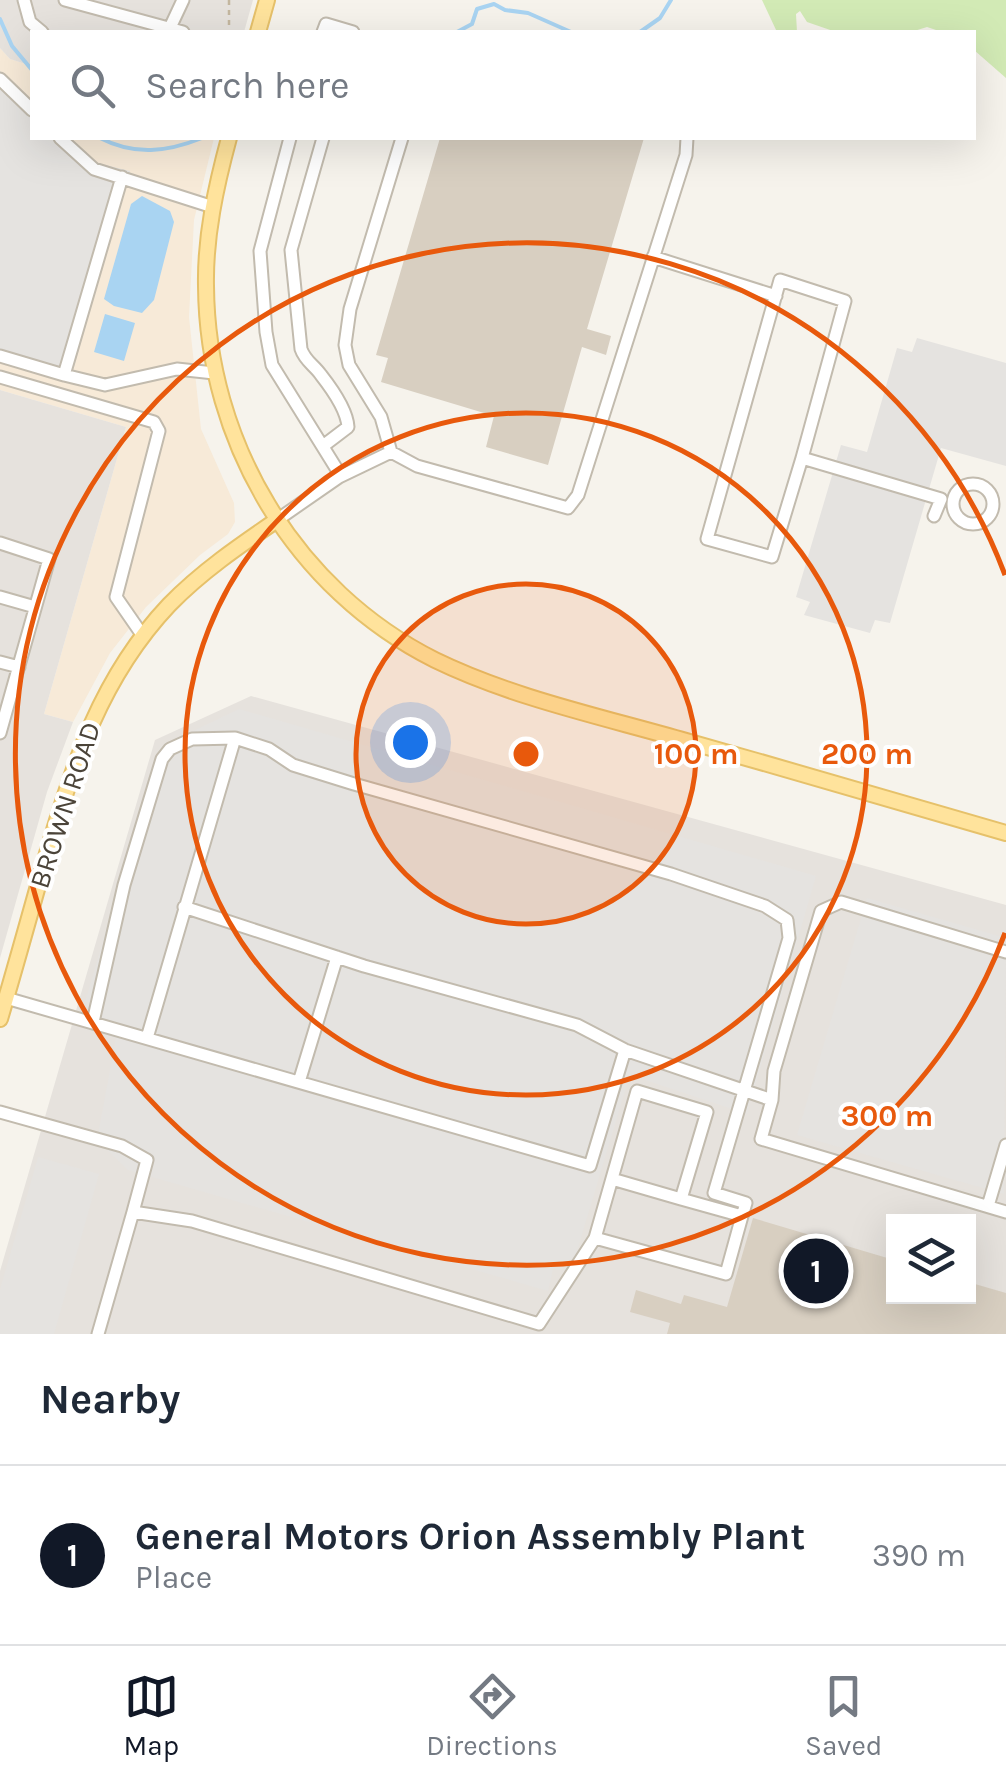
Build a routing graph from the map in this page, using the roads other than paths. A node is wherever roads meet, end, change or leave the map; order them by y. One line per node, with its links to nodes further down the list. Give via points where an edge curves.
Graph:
1 (24, 0): 5 (street)
2 (65, 0): 6 (street)
3 (183, 0): 7 (street)
4 (267, 0): 8 (main road)
5 (40, 30)
6 (170, 30)
7 (173, 30)
8 (259, 30)
9 (324, 30): 10 (street, via 326,24)
10 (346, 30)
11 (0, 79): 12 (street)
12 (30, 108)
13 (62, 140): 19 (street, via 94,170)
14 (229, 140): 20 (main road)
15 (289, 140): 27 (street, via 260,251 266,332 272,365)
16 (322, 140): 27 (street, via 291,250 300,349 348,417 348,427)
17 (401, 140): 28 (street, via 345,345)
18 (687, 140): 21 (street)
19 (122, 176): 20 (street); 25 (street)
20 (213, 207): 24 (main road, via 206,284)
21 (654, 257): 22 (street); 28 (street, via 578,496 568,508 417,466)
22 (776, 296): 29 (street, via 780,280 845,301); 29 (street, via 707,539 772,557)
23 (0, 356): 25 (street)
24 (214, 373): 25 (street, via 177,369 105,385); 34 (main road, via 239,450)
25 (64, 375)
26 (0, 377): 38 (street, via 154,422 159,432 116,596)
27 (323, 446): 30 (street)
28 (391, 452): 30 (street)
29 (802, 458): 32 (street, via 941,499)
30 (341, 476): 34 (street)
31 (992, 511): 33 (street)
32 (934, 516)
33 (1006, 516)
34 (277, 520): 38 (main road, BROWN ROAD, via 199,576); 43 (main road, via 348,601 406,644 456,669)
35 (0, 543): 37 (street, via 48,558)
36 (0, 596): 37 (street)
37 (35, 607): 40 (street)
38 (143, 636): 47 (main road, BROWN ROAD, via 108,688 78,752)
39 (0, 662): 40 (street)
40 (19, 667): 41 (street)
41 (0, 730)
42 (234, 738): 44 (street); 48 (street, via 192,739 162,759); 52 (street, via 293,765 671,874 777,912 787,920 789,938)
43 (1006, 833)
44 (184, 908): 46 (street); 49 (street)
45 (1006, 952): 53 (street, via 841,902 821,910 774,1071)
46 (337, 957): 50 (street, via 577,1025); 51 (street)
47 (3, 1001): 48 (street)
48 (93, 1022): 49 (street)
49 (147, 1038): 51 (street)
50 (625, 1050): 51 (street, via 590,1166); 52 (street)
51 (299, 1082)
52 (744, 1090): 53 (street); 61 (street, via 714,1193 746,1202)
53 (772, 1100): 58 (street, via 761,1139)
54 (0, 1112): 59 (street, via 122,1146 147,1160)
55 (1006, 1146): 58 (street)
56 (612, 1179): 57 (street); 57 (street, via 636,1091 707,1112); 62 (street)
57 (681, 1199): 61 (street)
58 (988, 1206): 60 (street)
59 (133, 1212): 62 (street, via 192,1221 539,1324); 63 (street)
60 (1006, 1212)
61 (742, 1216): 62 (street, via 726,1274)
62 (595, 1238)
63 (98, 1334)

